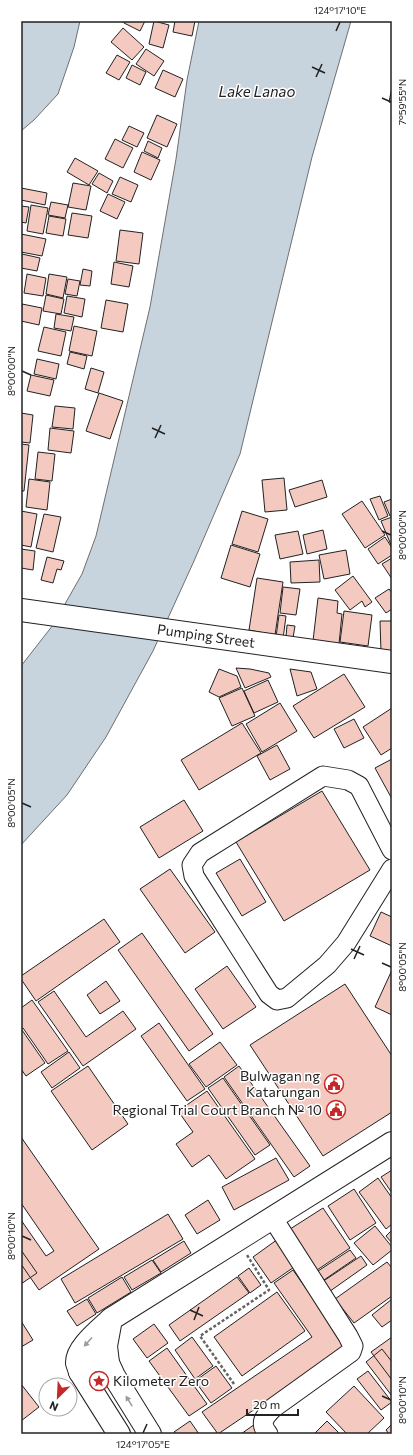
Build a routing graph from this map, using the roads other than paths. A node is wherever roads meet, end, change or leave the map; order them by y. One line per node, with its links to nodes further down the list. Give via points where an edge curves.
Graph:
1 (21, 610): 2 (main road, Pumping Street)
2 (392, 662)
3 (392, 850): 4 (street, via 360,786 348,780 323,776 200,853 192,865 194,876 264,987 277,1000 286,998 327,964 346,943)
4 (392, 869)
5 (392, 1143): 6 (main road)
6 (272, 1217): 7 (main road); 12 (street, via 353,1346 351,1352 266,1415 263,1424)
7 (112, 1319): 8 (main road, via 106,1346); 9 (main road, one-way to 9, via 80,1353 77,1362)
8 (108, 1363): 9 (main road, via 94,1360); 11 (main road, one-way to 8)
9 (80, 1372): 10 (main road)
10 (119, 1434)
11 (150, 1434)
12 (268, 1434)

